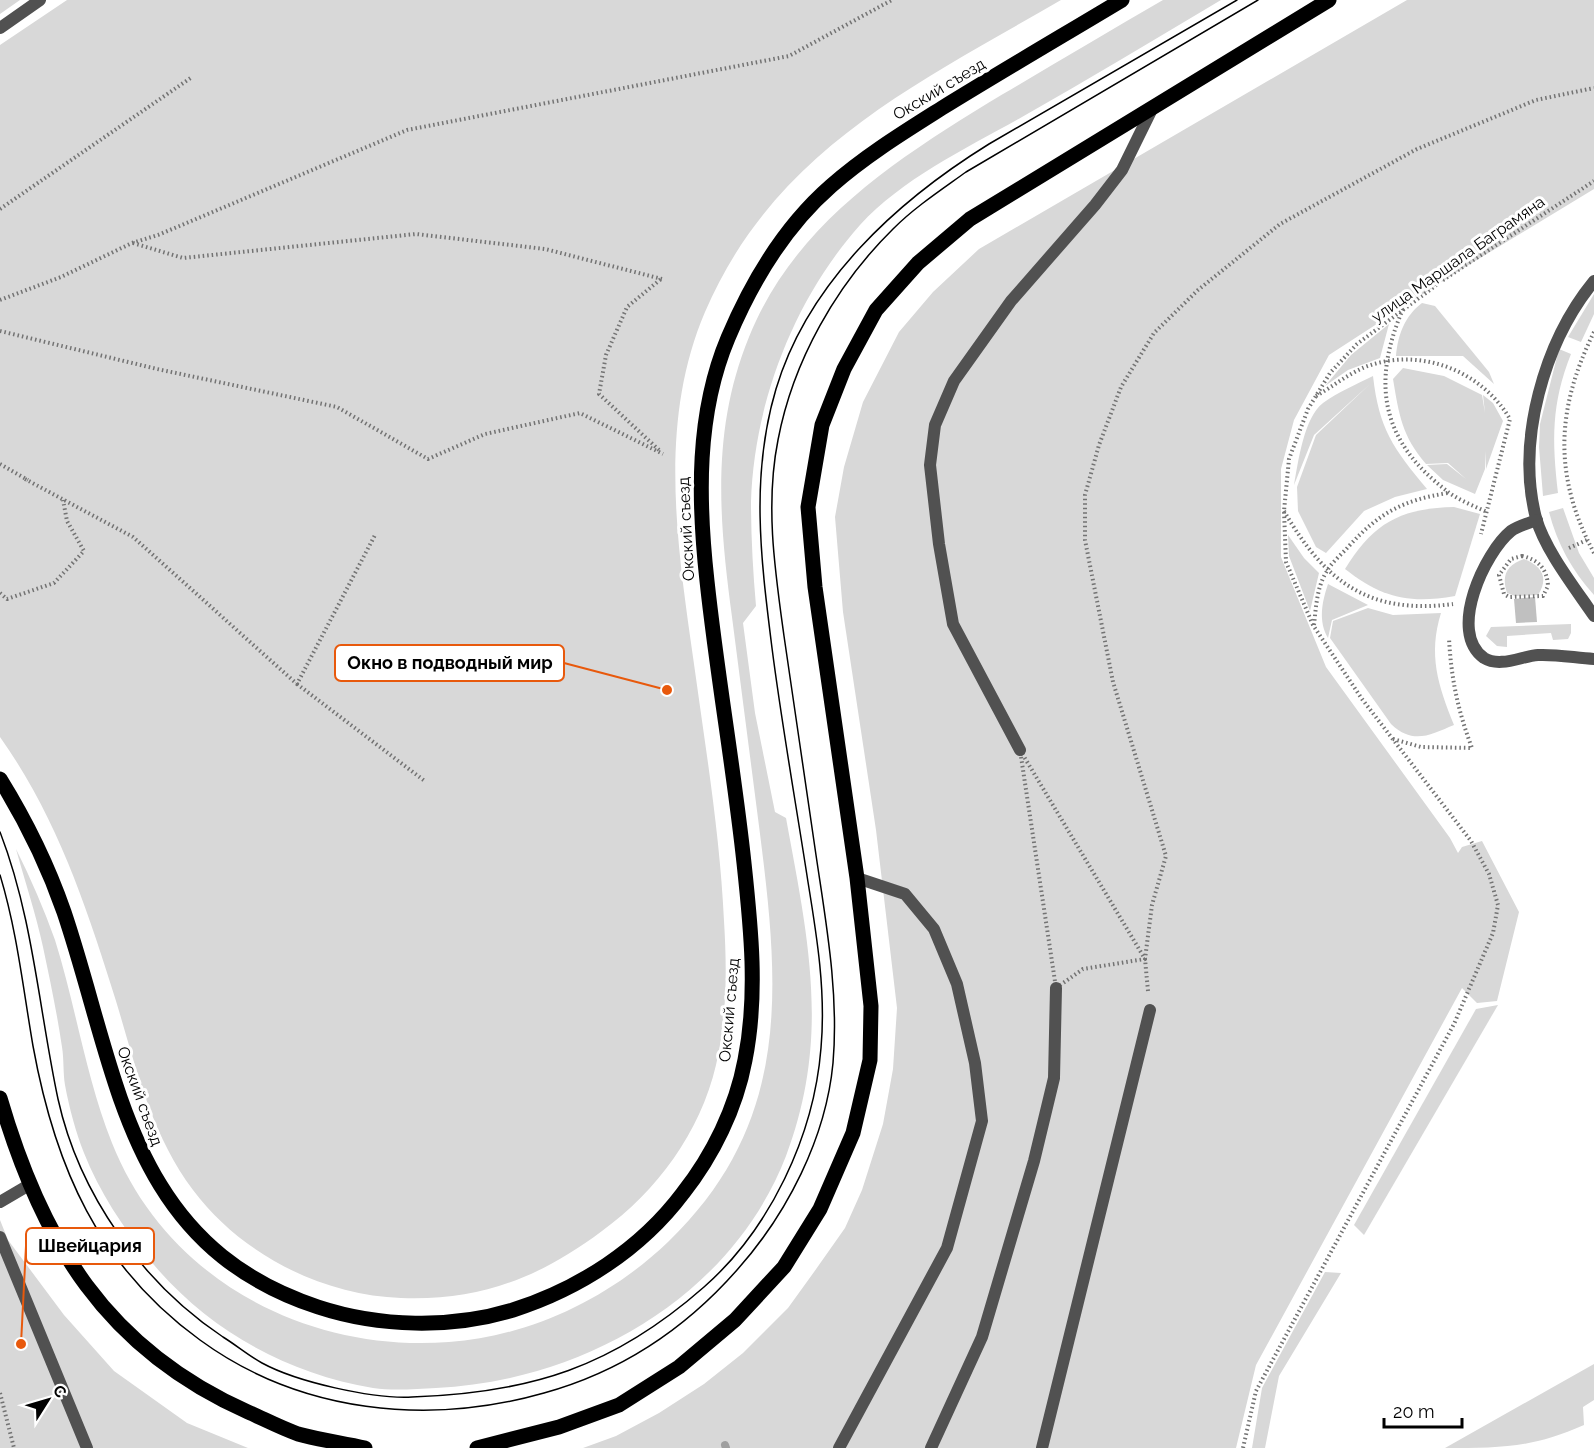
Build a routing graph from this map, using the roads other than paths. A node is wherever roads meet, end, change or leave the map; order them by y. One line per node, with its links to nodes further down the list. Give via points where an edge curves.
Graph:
1 (40, 0): 4 (street)
2 (1122, 0): 11 (main road, Окский съезд, via 886,142 828,188 769,258 725,345 708,405 701,468 703,540 748,898 753,963 745,1061 723,1127 702,1167 655,1227 599,1270 559,1293 498,1314 427,1323 397,1322 348,1316 306,1303 268,1286 202,1239 171,1202 141,1155 114,1089 62,908 33,839)
3 (1329, 0): 5 (main road)
4 (0, 28)
5 (1153, 106): 10 (street, via 1122,170 1011,301 954,381 935,425 930,465 953,624); 12 (main road, via 970,219 918,263 876,310 844,369 822,425 808,507 815,587)
6 (1594, 281): 7 (street, via 1562,330 1530,428)
7 (1537, 520): 8 (street, via 1554,555); 9 (street, via 1512,530 1491,552 1474,589 1469,625 1472,644 1485,658 1503,662 1539,655)
8 (1594, 616)
9 (1594, 659)
10 (1020, 750)
11 (0, 779)
12 (857, 878): 21 (main road, via 871,1006 870,1060 853,1133 820,1209 784,1267 735,1320 679,1367 619,1405 559,1427); 22 (street, via 905,894 934,929 957,984 975,1063 982,1121 947,1248)
13 (1056, 988): 23 (street, via 1054,1078 1034,1161 982,1337)
14 (1150, 1010): 24 (street)
15 (0, 1098): 16 (main road)
16 (29, 1185): 17 (street); 20 (main road, via 51,1232 92,1293 143,1348 213,1396 297,1433)
17 (0, 1202)
18 (0, 1237): 19 (street)
19 (87, 1448)
20 (365, 1448)
21 (477, 1448)
22 (839, 1448)
23 (931, 1448)
24 (1042, 1448)

